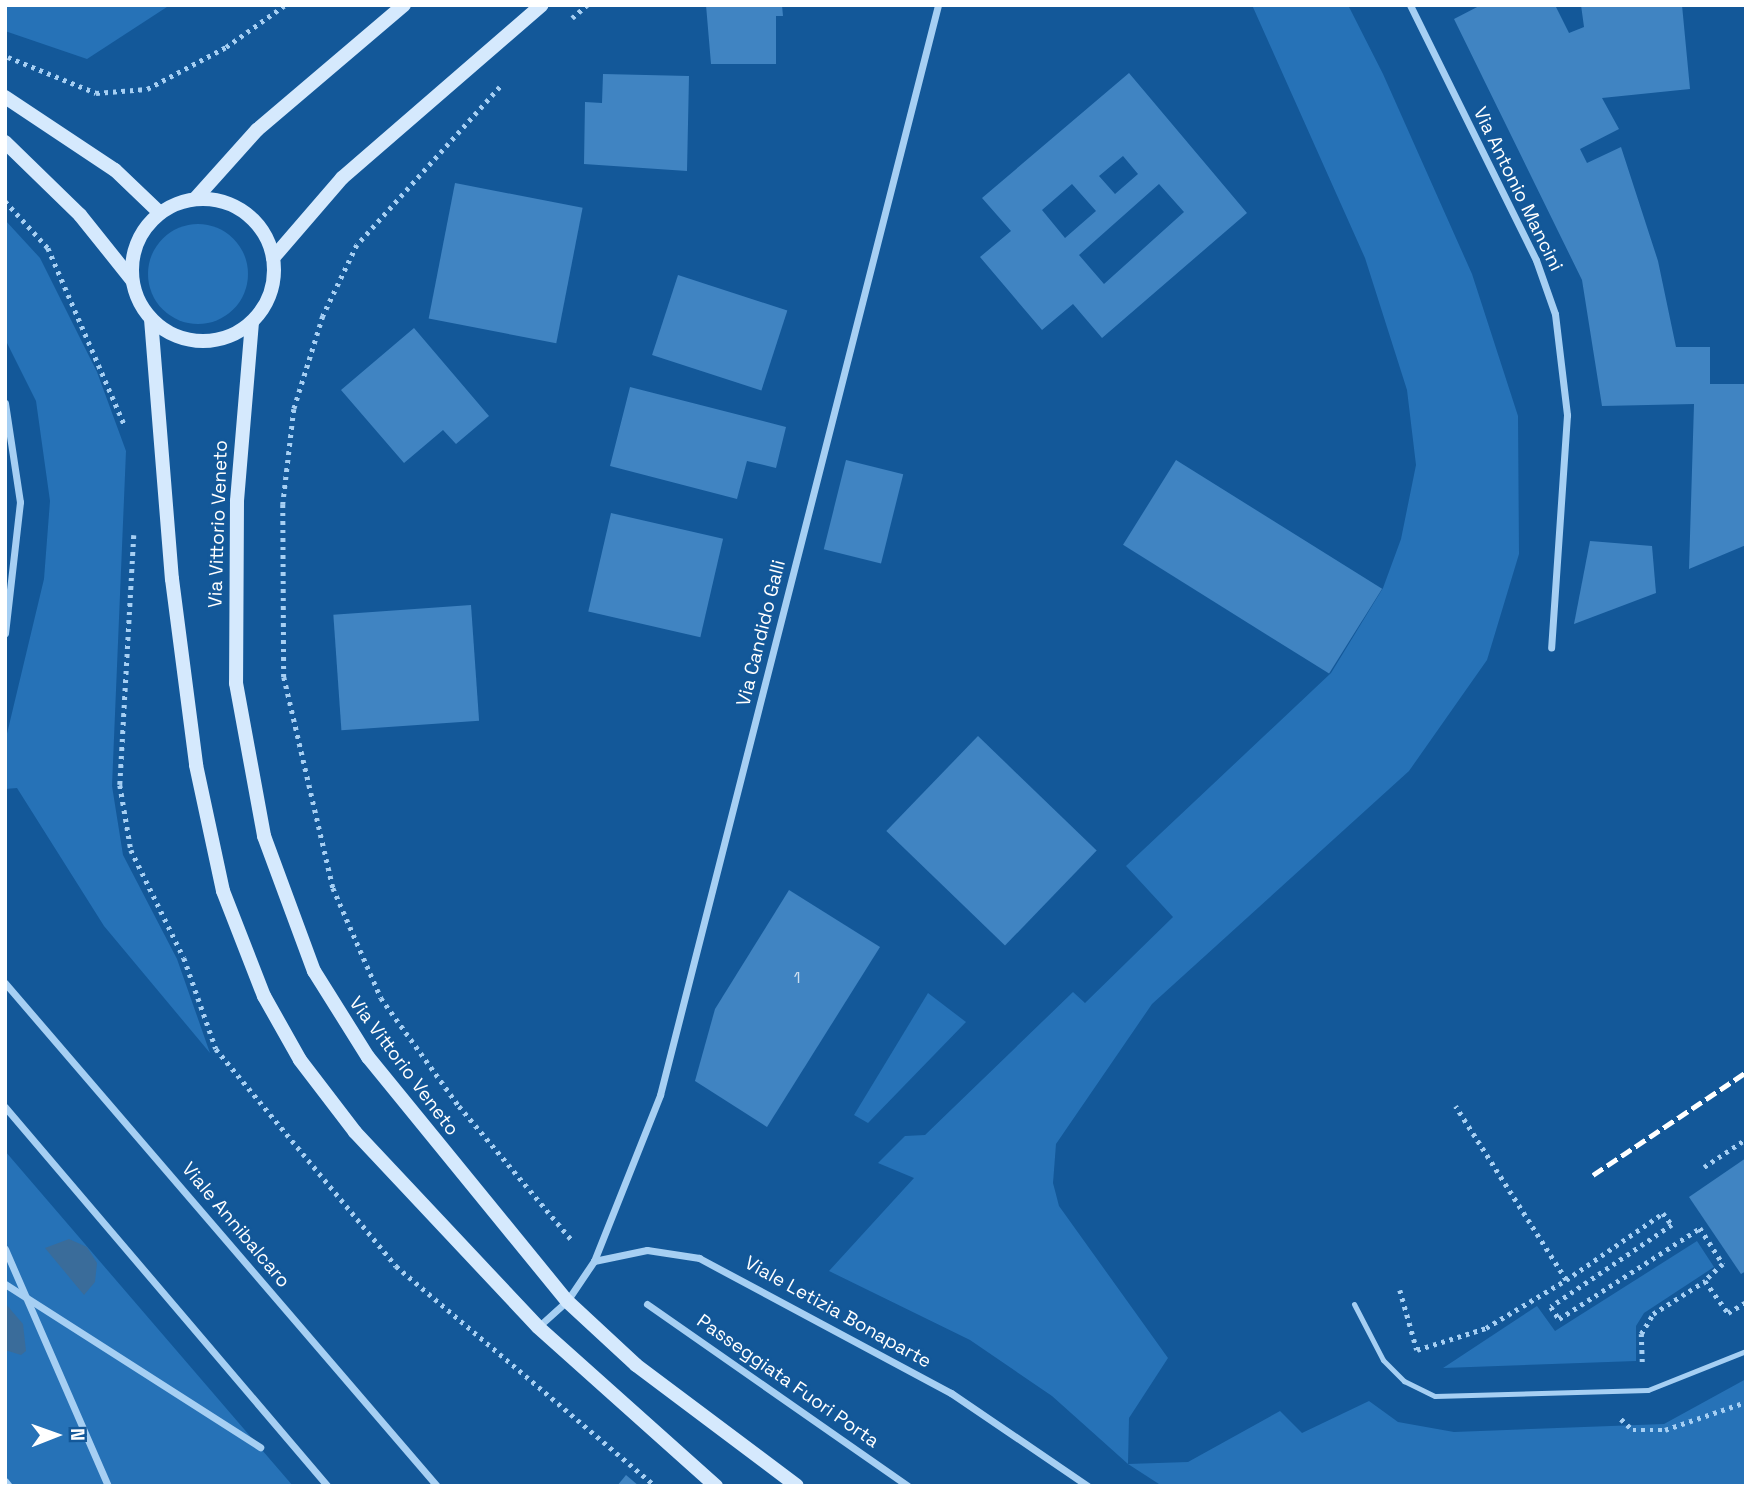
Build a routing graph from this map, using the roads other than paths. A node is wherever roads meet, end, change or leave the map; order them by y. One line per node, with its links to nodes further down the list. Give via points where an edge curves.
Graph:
1 (404, 5): 7 (main road, via 257,130)
2 (542, 5): 9 (main road, via 342,178)
3 (938, 5): 19 (street, Via Candido Galli, via 660,1095)
4 (1410, 5): 15 (street, Via Antonio Mancini, via 1536,260 1555,314 1567,415)
5 (5, 97): 8 (main road, via 115,170)
6 (5, 142): 10 (main road, via 72,206)
7 (195, 199): 8 (main road); 9 (main road, via 244,212 268,240)
8 (160, 213): 10 (main road, via 138,243)
9 (273, 258): 12 (main road, via 271,292)
10 (132, 279): 11 (main road)
11 (151, 319): 12 (main road, via 167,332 202,343); 25 (main road, Via Vittorio Veneto, via 184,688 213,854 244,951 320,1090)
12 (252, 322): 22 (main road, Via Vittorio Veneto, via 238,466 234,655 250,776 282,896 314,971 368,1057)
13 (5, 403): 14 (street, via 20,502)
14 (5, 633)
15 (1551, 647)
16 (6, 985): 32 (street, Viale Annibalcaro)
17 (5, 1107): 31 (street)
18 (5, 1249): 21 (street)
19 (594, 1261): 22 (street); 36 (street, Viale Letizia Bonaparte, via 647,1250 673,1251 738,1274 951,1392)
20 (5, 1284): 21 (street)
21 (30, 1300): 27 (street); 30 (street)
22 (567, 1301): 25 (street); 34 (main road, Via Vittorio Veneto, via 636,1365)
23 (647, 1304): 35 (street, Passeggiata Fuori Porta)
24 (1354, 1304): 26 (lane, via 1383,1360 1404,1381 1436,1396 1648,1390)
25 (538, 1327): 33 (main road, Via Vittorio Veneto)
26 (1746, 1351)
27 (260, 1447)
28 (5, 1481): 29 (street)
29 (9, 1486)
30 (108, 1486)
31 (328, 1486)
32 (437, 1486)
33 (716, 1486)
34 (797, 1486)
35 (908, 1486)
36 (1088, 1486)

